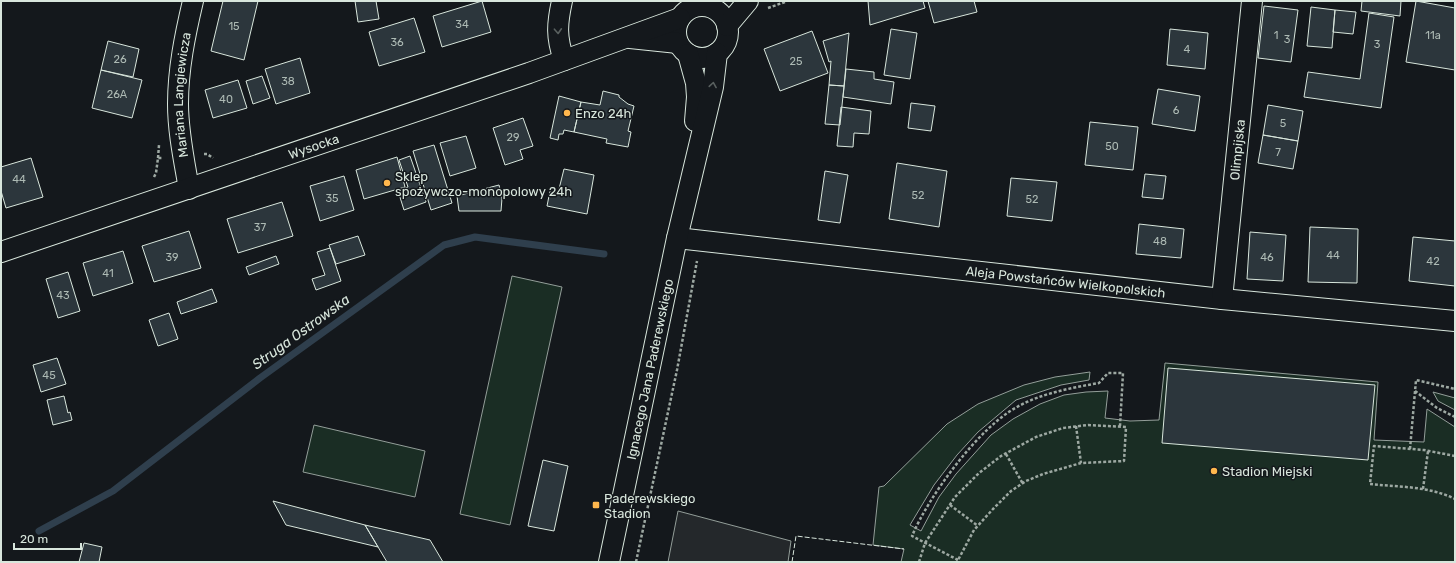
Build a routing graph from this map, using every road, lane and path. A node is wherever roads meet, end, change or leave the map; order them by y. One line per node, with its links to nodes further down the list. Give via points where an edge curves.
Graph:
1 (193, 1): 15 (street, Mariana Langiewicza, via 182,54 178,104 181,146)
2 (562, 1): 13 (street, one-way to 13, via 558,26 559,44)
3 (725, 1): 6 (street)
4 (1252, 1): 19 (street, Olimpijska)
5 (785, 2): 7 (path)
6 (706, 6): 8 (street, via 691,8); 9 (street, via 719,13)
7 (756, 6): 9 (street)
8 (680, 18): 10 (street, Wysocka); 11 (street, via 676,38)
9 (727, 26): 12 (street, via 728,36)
10 (624, 37): 11 (street, Wysocka); 13 (street, Wysocka)
11 (683, 49): 12 (street, via 698,58); 14 (street, Ignacego Jana Paderewskiego, via 696,83 697,97)
12 (717, 53): 14 (street, Ignacego Jana Paderewskiego, one-way to 12, via 713,88)
13 (564, 60): 15 (street, Wysocka)
14 (691, 177): 16 (street, Ignacego Jana Paderewskiego)
15 (189, 189): 17 (street, Wysocka)
16 (677, 238): 19 (street, Aleja Powstańców Wielkopolskich); 38 (street, Ignacego Jana Paderewskiego)
17 (1, 252)
18 (698, 255): 39 (path, via 677,370)
19 (1222, 299): 20 (street, Aleja Powstańców Wielkopolskich)
20 (1455, 321)
21 (1455, 389): 22 (path, via 1416,380)
22 (1415, 390): 23 (path, via 1437,408); 26 (path)
23 (1455, 417)
24 (1076, 426): 25 (path); 28 (path, via 1036,437); 30 (path)
25 (1120, 426): 30 (path, via 1126,427 1124,461); 36 (path, via 1123,373 1108,373 1099,383 1067,388 1016,407 992,425 965,454 938,490 912,536)
26 (1410, 449): 27 (path); 32 (path, via 1374,446 1370,484)
27 (1428, 451): 29 (path); 32 (path)
28 (1006, 454): 31 (path); 34 (path, via 979,473)
29 (1455, 456)
30 (1081, 463): 31 (path, via 1043,474)
31 (1023, 484): 35 (path, via 1011,491)
32 (1423, 490): 33 (path)
33 (1455, 499)
34 (950, 505): 35 (path); 36 (path)
35 (978, 526): 37 (path)
36 (925, 543): 37 (path); 40 (path)
37 (958, 561)
38 (609, 562)
39 (636, 562)
40 (919, 562)

